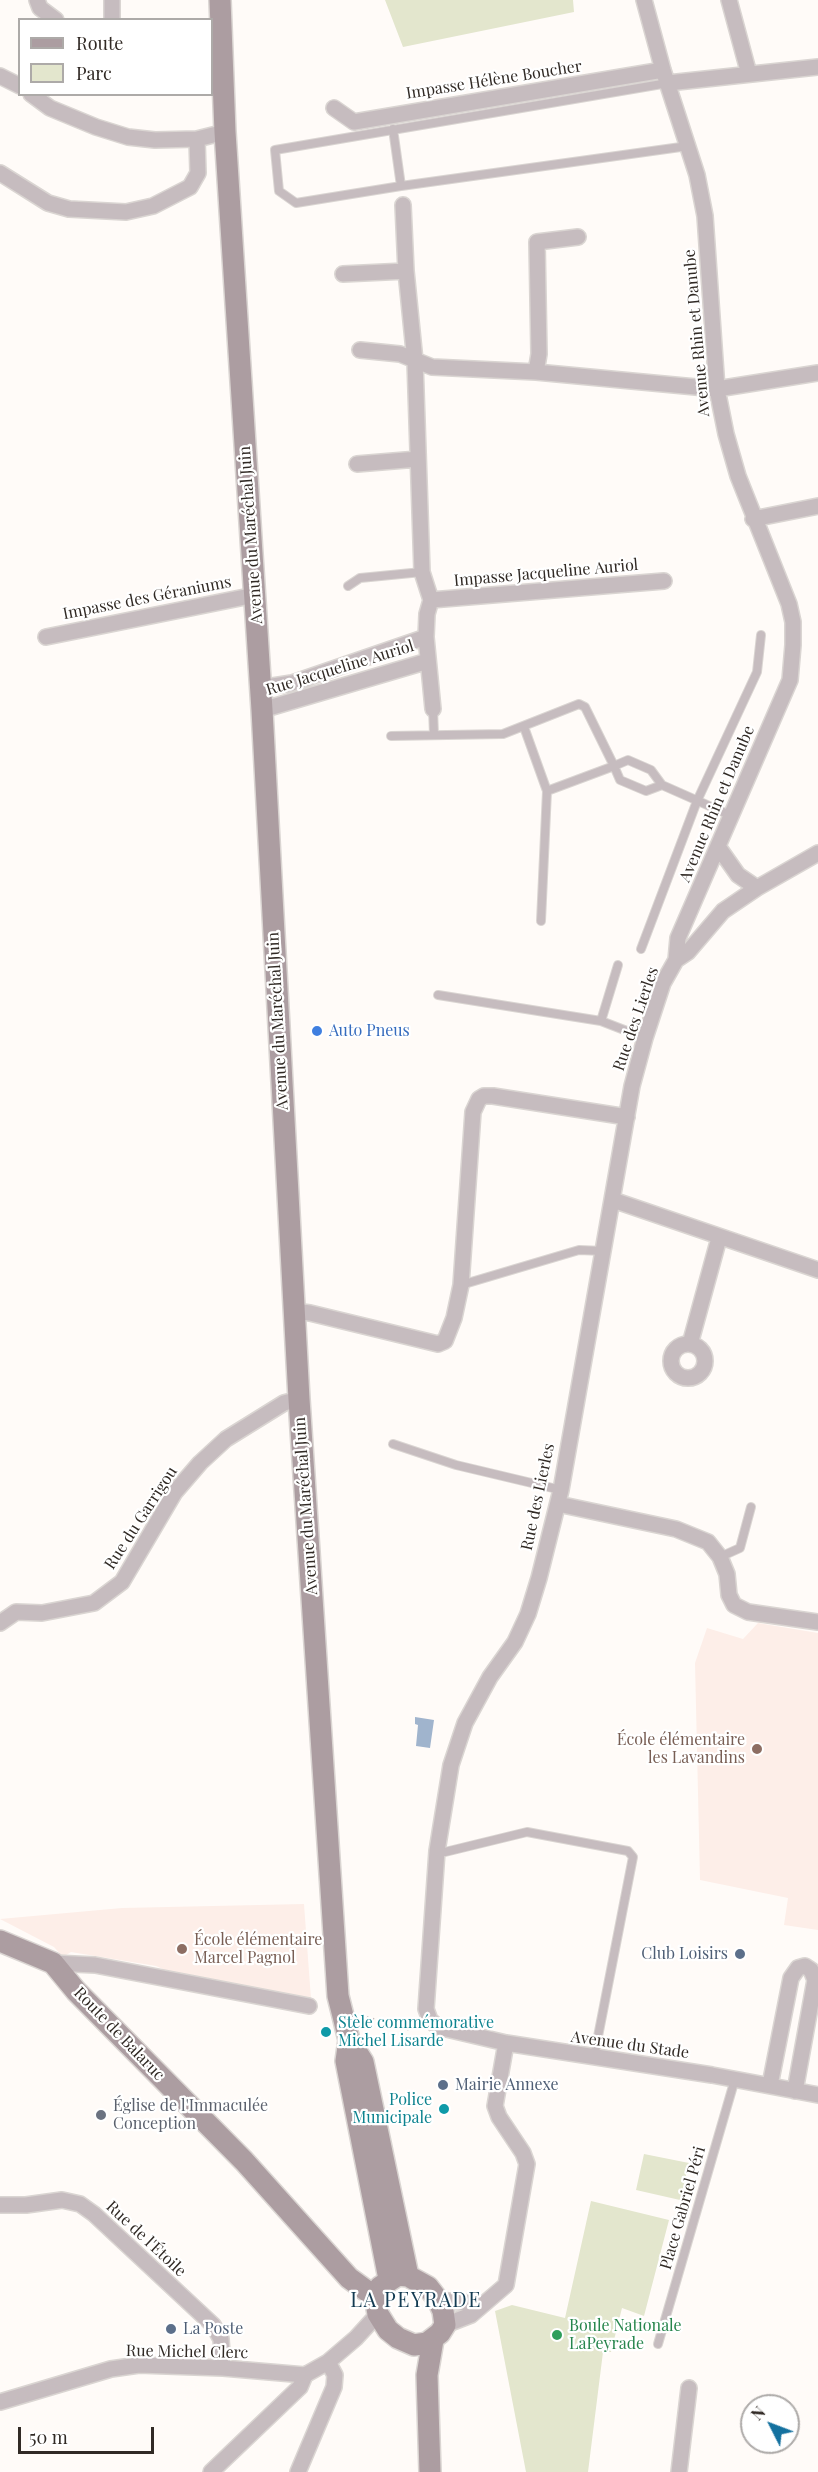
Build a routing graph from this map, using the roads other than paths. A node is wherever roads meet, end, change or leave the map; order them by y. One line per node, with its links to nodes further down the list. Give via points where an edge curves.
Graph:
1 (37, 0): 6 (street, via 40,8)
2 (112, 0): 7 (street)
3 (220, 0): 16 (main road, Avenue du Maréchal Juin)
4 (644, 0): 11 (street, Avenue Rhin et Danube)
5 (729, 0): 9 (street)
6 (53, 18)
7 (112, 18)
8 (818, 67): 9 (street, Impasse Hélène Boucher)
9 (749, 74): 11 (street, Impasse Hélène Boucher)
10 (0, 76): 12 (street)
11 (666, 77): 14 (street, Impasse Hélène Boucher, via 354,122); 15 (lane); 18 (street, Avenue Rhin et Danube)
12 (18, 85)
13 (34, 96): 17 (street, via 50,108 128,137)
14 (334, 108)
15 (393, 129): 20 (lane); 20 (lane, via 275,150 279,191 296,203)
16 (225, 132): 17 (street); 37 (main road, Avenue du Maréchal Juin)
17 (197, 139): 19 (street, via 198,173 190,187 153,206 126,212 69,209 48,203)
18 (688, 146): 20 (lane); 29 (street, Avenue Rhin et Danube, via 705,216)
19 (0, 173)
20 (401, 186)
21 (403, 206): 23 (street, Rue Jacqueline Auriol)
22 (578, 237): 27 (street, via 537,242)
23 (406, 271): 24 (street); 26 (street, Rue Jacqueline Auriol)
24 (344, 274)
25 (360, 350): 26 (street, via 400,354)
26 (415, 361): 27 (street, via 432,367); 30 (street, Rue Jacqueline Auriol)
27 (536, 372): 29 (street)
28 (818, 374): 29 (street)
29 (717, 389): 33 (street, Avenue Rhin et Danube, via 726,434)
30 (418, 459): 31 (street); 34 (street, Rue Jacqueline Auriol)
31 (357, 464)
32 (818, 506): 33 (street)
33 (753, 519): 53 (street, Avenue Rhin et Danube, via 789,604 794,645 790,680)
34 (422, 572): 36 (lane, via 360,578); 38 (street, Rue Jacqueline Auriol)
35 (664, 581): 38 (street, Impasse Jacqueline Auriol)
36 (348, 586)
37 (255, 596): 40 (street, Impasse des Géraniums); 43 (main road, Avenue du Maréchal Juin)
38 (431, 600): 41 (street, Rue Jacqueline Auriol)
39 (761, 635): 52 (lane, via 757,672)
40 (46, 637)
41 (426, 637): 42 (street, Rue Jacqueline Auriol); 43 (street, Rue Jacqueline Auriol, via 292,683)
42 (428, 661): 44 (street, Rue Jacqueline Auriol); 45 (street, Rue Jacqueline Auriol)
43 (260, 688): 45 (main road, Avenue du Maréchal Juin)
44 (433, 709): 47 (lane)
45 (262, 710): 70 (main road, Avenue du Maréchal Juin)
46 (524, 727): 47 (lane, via 503,734); 49 (lane, via 579,704 585,706); 51 (lane)
47 (434, 735): 48 (lane)
48 (391, 736)
49 (614, 766): 50 (lane, via 628,759 651,770); 50 (lane, via 620,780 646,791); 51 (lane)
50 (662, 785): 52 (lane)
51 (547, 791): 57 (lane)
52 (698, 801): 53 (lane); 58 (lane)
53 (732, 816): 54 (street, Avenue Rhin et Danube)
54 (719, 848): 56 (street, via 738,875); 59 (street, Avenue Rhin et Danube, via 678,938)
55 (818, 853): 56 (street)
56 (757, 888): 59 (street, via 723,911 688,952)
57 (541, 921)
58 (641, 949)
59 (676, 960): 63 (street, Rue des Lierles, via 663,983)
60 (618, 965): 62 (lane)
61 (438, 995): 62 (lane)
62 (601, 1021): 63 (lane)
63 (645, 1038): 64 (street, Rue des Lierles)
64 (627, 1117): 65 (street, Rue des Lierles); 69 (street, via 493,1096 479,1099 473,1112)
65 (613, 1200): 66 (street); 67 (street, Rue des Lierles)
66 (719, 1238): 68 (street); 71 (street)
67 (603, 1251): 69 (lane, via 579,1250); 74 (street, Rue des Lierles)
68 (818, 1270)
69 (460, 1285): 70 (street, via 450,1330 445,1341 438,1344)
70 (294, 1311): 72 (main road, Avenue du Maréchal Juin)
71 (690, 1344)
72 (299, 1399): 78 (street, Rue du Garrigou, via 284,1403 226,1439 200,1463 175,1492 122,1582 104,1596 94,1603 42,1613 16,1611); 91 (main road, Avenue du Maréchal Juin, via 338,1996 349,2040 363,2062)
73 (393, 1444): 74 (lane)
74 (559, 1497): 76 (street, via 675,1529 708,1542); 79 (street, Rue des Lierles, via 528,1614 465,1723 456,1749)
75 (751, 1507): 76 (lane, via 740,1548)
76 (720, 1557): 77 (street, via 734,1605 748,1612)
77 (818, 1622)
78 (0, 1623)
79 (437, 1851): 83 (street, Rue des Lierles, via 426,2009); 85 (lane, via 527,1832 628,1851 633,1857)
80 (0, 1941): 81 (main road, Route de Balaruc)
81 (53, 1963): 82 (street, via 95,1965); 91 (main road, Route de Balaruc, via 244,2160 349,2278)
82 (309, 2006)
83 (438, 2027): 84 (street, Avenue du Stade)
84 (506, 2043): 85 (street, Avenue du Stade); 93 (street, via 495,2106 523,2153 527,2172 506,2285)
85 (594, 2057): 86 (street, Avenue du Stade)
86 (735, 2079): 87 (street, Avenue du Stade); 95 (lane, Place Gabriel Péri)
87 (770, 2085): 88 (street, Avenue du Stade); 88 (street, via 791,1978 798,1968 805,1966 815,1980)
88 (795, 2091): 89 (street, Avenue du Stade)
89 (818, 2095)
90 (0, 2205): 97 (street, Rue de l'Étoile, via 62,2200 80,2204 94,2214 213,2325 221,2339)
91 (386, 2297): 92 (main road, via 428,2287); 94 (main road, via 398,2338); 96 (street, via 356,2338)
92 (438, 2300): 93 (street); 94 (main road, via 443,2312)
93 (482, 2304): 94 (street)
94 (431, 2337): 103 (main road, via 427,2375)
95 (658, 2344)
96 (328, 2362): 98 (street); 102 (street, via 335,2375 334,2387)
97 (223, 2368): 98 (street, Rue Michel Clerc); 100 (street, Rue Michel Clerc, via 111,2369)
98 (305, 2375): 101 (street, via 300,2386)
99 (688, 2388): 104 (street)
100 (0, 2402)
101 (211, 2472)
102 (298, 2472)
103 (430, 2472)
104 (679, 2472)

